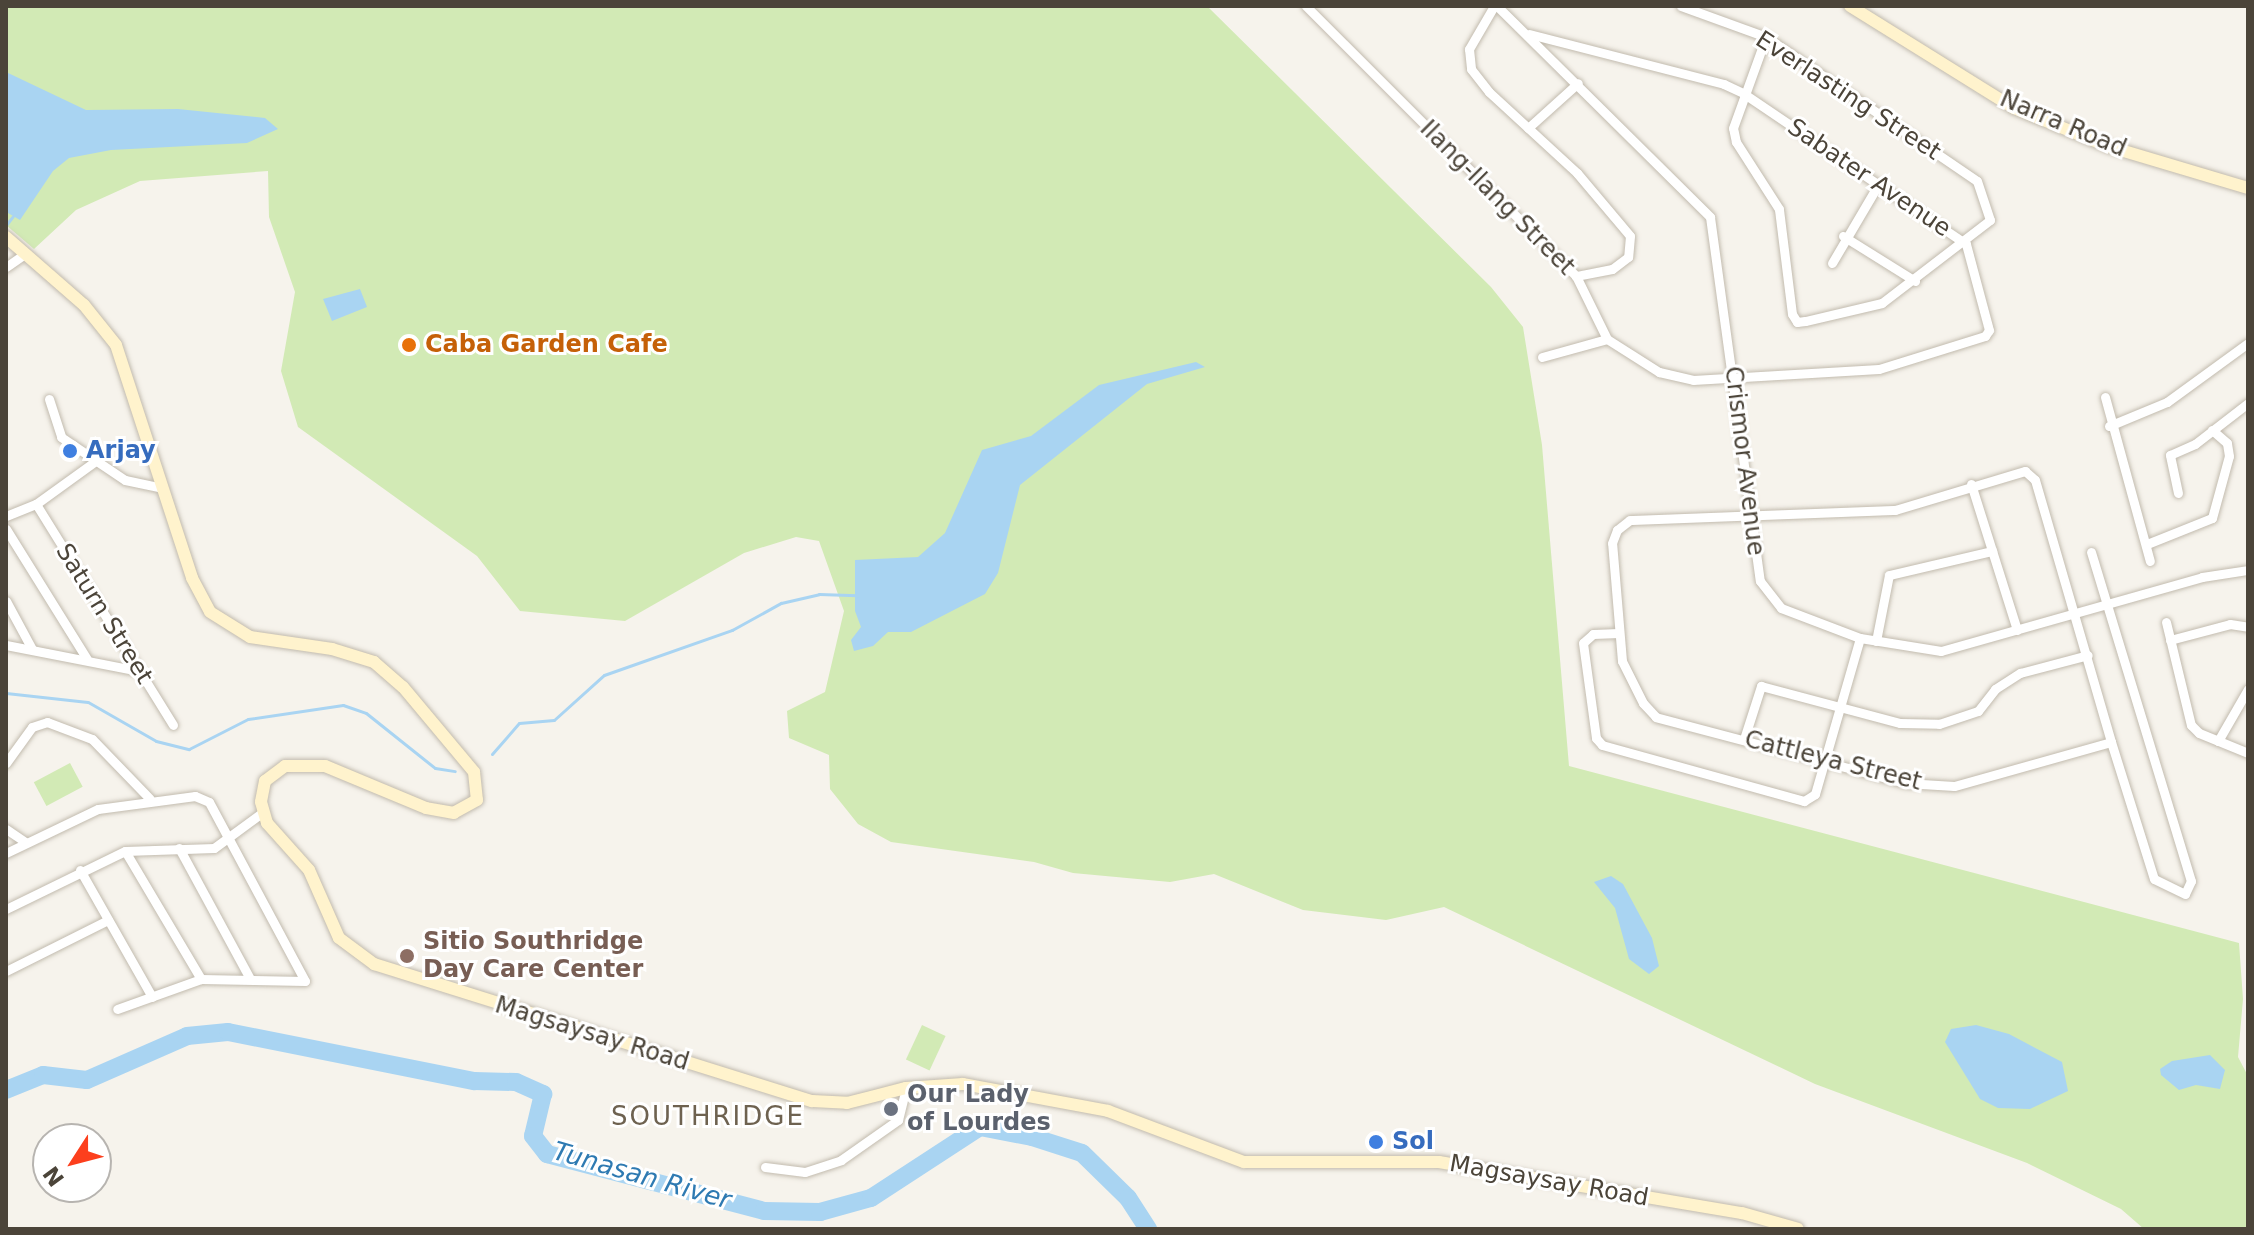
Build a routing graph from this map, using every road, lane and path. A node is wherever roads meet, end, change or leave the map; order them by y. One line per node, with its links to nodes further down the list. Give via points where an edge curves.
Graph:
1 (1306, 6): 18 (street, Ilang-Ilang Street)
2 (1496, 6): 5 (street, Crismor Avenue); 9 (street, via 1469,49 1471,69)
3 (1681, 6): 6 (street, Everlasting Street)
4 (1850, 6): 11 (main road, Narra Road, via 2014,108 2107,146)
5 (1529, 34): 7 (street, Crismor Avenue); 8 (street, Sabater Avenue)
6 (1766, 37): 8 (street); 14 (street, Everlasting Street, via 1977,181 1992,214)
7 (1578, 83): 9 (street); 23 (street, Crismor Avenue, via 1710,217)
8 (1743, 93): 10 (street, Sabater Avenue); 19 (street, via 1734,115 1736,142 1779,209 1797,322 1882,303)
9 (1528, 128): 18 (street, via 1577,173 1630,236 1628,257 1612,269)
10 (1878, 185): 12 (street); 14 (street, Sabater Avenue)
11 (2248, 188)
12 (1843, 236): 16 (street); 19 (street)
13 (6, 238): 15 (main road)
14 (1966, 244): 19 (street); 23 (street, Sabater Avenue, via 1989,330 1979,340 1879,369)
15 (26, 253): 17 (street); 31 (main road, via 84,305 116,345 130,374)
16 (1832, 263)
17 (6, 267)
18 (1576, 276): 20 (street, Ilang-Ilang Street)
19 (1915, 281)
20 (1607, 339): 22 (street); 23 (street, via 1659,372 1693,380)
21 (2248, 343): 27 (street, via 2167,402)
22 (1542, 357)
23 (1734, 378): 34 (street, Crismor Avenue)
24 (2105, 397): 27 (street)
25 (49, 399): 29 (street, via 59,436)
26 (2248, 403): 28 (street)
27 (2109, 426): 37 (street)
28 (2212, 430): 32 (street, via 2170,455); 37 (street, via 2227,443 2229,456 2212,518)
29 (94, 462): 31 (street, via 125,480); 33 (street)
30 (1971, 484): 34 (street, Cattleya Street, via 1895,510); 38 (street); 44 (street, Cattleya Street, via 2025,471 2035,480)
31 (162, 488): 67 (main road, via 192,578 210,612 250,637 332,649 374,662 430,717 479,783 472,807 439,812 346,772 292,764 265,781)
32 (2178, 493)
33 (36, 504): 35 (street); 56 (street, Saturn Street)
34 (1751, 513): 48 (street, Cattleya Street, via 1630,520 1617,530 1612,543); 49 (street, Crismor Avenue, via 1760,581 1768,595 1781,608)
35 (6, 516)
36 (6, 529): 55 (street)
37 (2147, 544): 40 (street)
38 (1992, 551): 47 (street); 51 (street, via 1889,575)
39 (2091, 552): 43 (street)
40 (2150, 561)
41 (2248, 570): 43 (street, Crismor Avenue)
42 (6, 601): 53 (street)
43 (2106, 604): 44 (street, Crismor Avenue); 62 (street, via 2191,881 2185,894 2154,879)
44 (2075, 612): 47 (street, Crismor Avenue); 54 (street, Cattleya Street)
45 (2166, 622): 50 (street)
46 (2248, 627): 50 (street, via 2230,624)
47 (2017, 630): 51 (street, Crismor Avenue, via 1941,651)
48 (1619, 633): 60 (street, Cattleya Street, via 1622,661 1656,717); 64 (street, via 1593,634 1583,643 1596,738 1610,750 1804,801 1815,794)
49 (1860, 638): 51 (street, Crismor Avenue); 58 (street)
50 (2170, 640): 61 (street, via 2191,725)
51 (1876, 641)
52 (6, 645): 53 (street)
53 (32, 649): 55 (street)
54 (2088, 655): 58 (street, via 2020,673 1995,689 1978,711 1939,724 1900,723); 62 (street, Cattleya Street)
55 (87, 659): 56 (street)
56 (139, 671): 59 (street, Saturn Street)
57 (2248, 689): 61 (street)
58 (1841, 707): 60 (street, via 1761,686); 64 (street)
59 (173, 725)
60 (1744, 739): 64 (street, Cattleya Street)
61 (2218, 741): 63 (street)
62 (2111, 742): 64 (street, Cattleya Street, via 1954,786 1905,783)
63 (2248, 753)
64 (1821, 762)
65 (6, 763): 66 (street, via 32,727 47,722 92,739)
66 (150, 799): 69 (street, via 205,798); 70 (street, via 98,809)
67 (263, 812): 69 (street); 82 (main road, Magsaysay Road, via 309,870 339,938 391,972 812,1101 847,1103)
68 (6, 829): 70 (street)
69 (228, 838): 71 (street, via 214,848); 78 (street, via 305,977 297,984)
70 (25, 842): 73 (street)
71 (179, 848): 72 (street); 78 (street)
72 (125, 851): 74 (street); 79 (street)
73 (6, 853)
74 (80, 870): 75 (street); 76 (street)
75 (6, 909)
76 (108, 920): 77 (street); 80 (street)
77 (6, 971)
78 (249, 977): 79 (street)
79 (201, 979): 80 (street)
80 (152, 997): 81 (street)
81 (117, 1009)
82 (906, 1088): 83 (street, via 898,1120 841,1160 805,1172); 84 (main road, Magsaysay Road, via 963,1084 1074,1102 1244,1162 1439,1162 1742,1213)
83 (765, 1167)
84 (1798, 1229)

